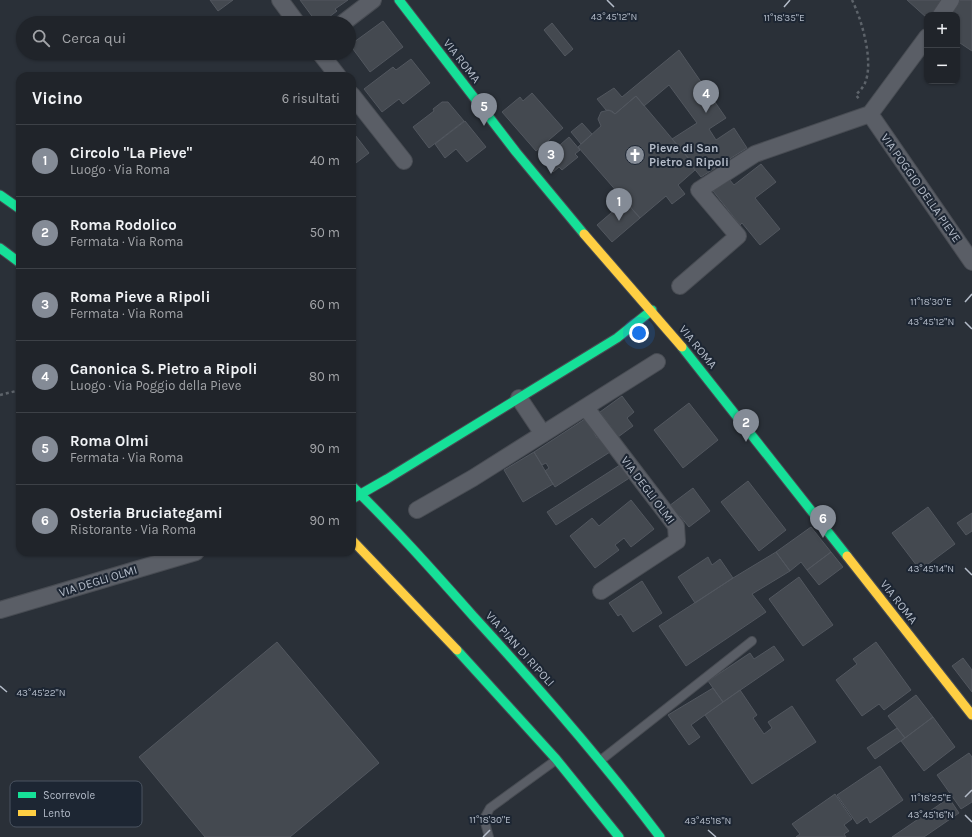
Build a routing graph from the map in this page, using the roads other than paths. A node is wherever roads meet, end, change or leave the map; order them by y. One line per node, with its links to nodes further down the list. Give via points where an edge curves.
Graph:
1 (280, 0): 6 (street)
2 (373, 0): 7 (street)
3 (399, 0): 20 (street, VIA ROMA, via 542,183)
4 (951, 0): 5 (street)
5 (944, 12)
6 (292, 16)
7 (352, 16)
8 (924, 41): 12 (street)
9 (325, 60): 10 (street)
10 (335, 72)
11 (356, 100): 13 (street)
12 (870, 114): 18 (street, VIA POGGIO DELLA PIEVE); 19 (street, via 755,154 699,190 738,236)
13 (404, 161)
14 (0, 195): 15 (street)
15 (16, 206)
16 (0, 248): 17 (street)
17 (16, 260)
18 (972, 262)
19 (680, 286)
20 (652, 310): 22 (street, via 617,338); 34 (street, VIA ROMA)
21 (657, 362): 23 (street)
22 (520, 398): 24 (street); 26 (street)
23 (586, 408): 24 (street); 31 (street, VIA DEGLI OLMI, via 676,526 676,541)
24 (543, 434): 28 (street)
25 (356, 490): 26 (street, VIA PIAN DI RIPOLI)
26 (361, 494): 27 (street); 36 (street, VIA PIAN DI RIPOLI, via 541,690)
27 (356, 497)
28 (416, 510)
29 (356, 544): 35 (street, via 452,643)
30 (182, 556): 32 (street, VIA DEGLI OLMI)
31 (601, 591)
32 (0, 610)
33 (752, 641): 36 (lane)
34 (972, 715)
35 (556, 759): 37 (lane, via 490,808 484,819); 38 (street)
36 (600, 761): 39 (street, VIA PIAN DI RIPOLI)
37 (489, 837)
38 (619, 837)
39 (660, 837)

